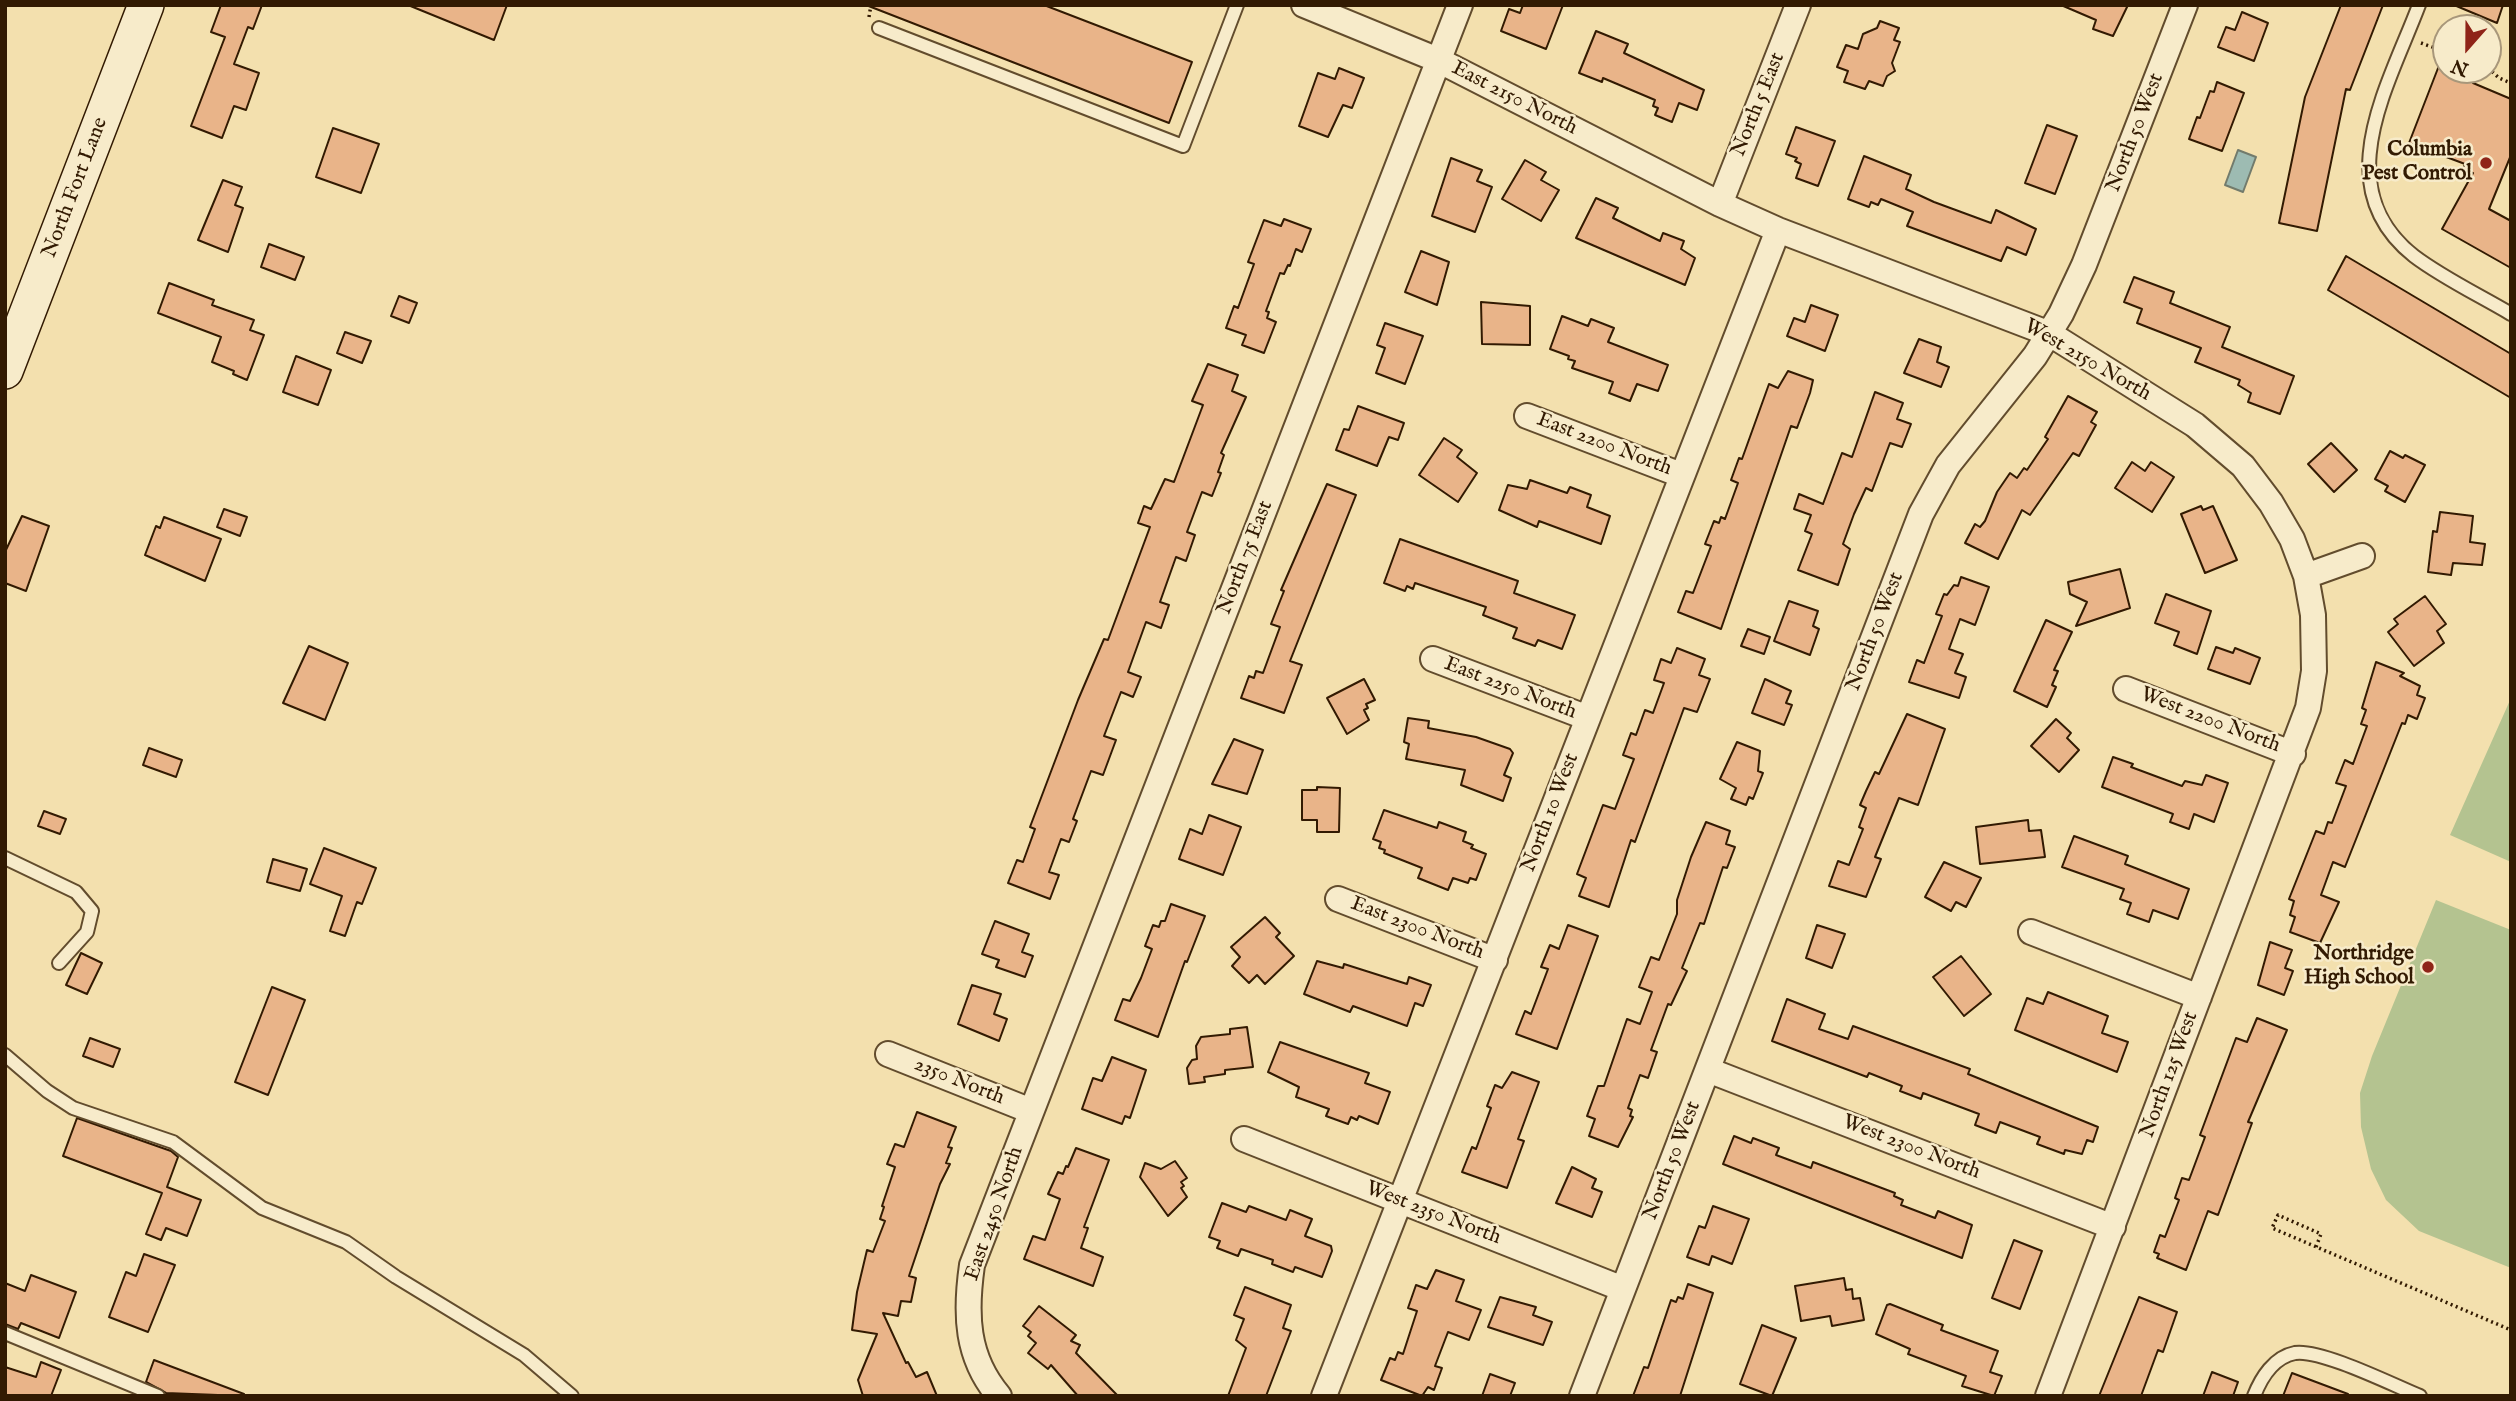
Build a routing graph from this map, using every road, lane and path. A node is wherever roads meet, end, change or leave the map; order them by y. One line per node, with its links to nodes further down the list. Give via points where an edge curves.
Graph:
1 (146, 5): 16 (street, North Fort Lane)
2 (1237, 5): 8 (lane, via 1183,146)
3 (1304, 5): 11 (street, East 2150 North)
4 (1460, 5): 11 (street, North 75 East)
5 (1798, 5): 12 (street, North 5 East)
6 (2185, 5): 15 (street, North 50 West, via 2084,265)
7 (2419, 5): 14 (lane, via 2370,138 2367,174 2375,203 2392,235 2415,257)
8 (879, 28)
9 (2421, 43): 10 (path)
10 (2432, 47)
11 (1438, 60): 12 (street, East 2150 North); 34 (street, North 75 East)
12 (1720, 204): 13 (street, West 2150 North)
13 (1778, 230): 15 (street, West 2150 North); 18 (street, North 10 West)
14 (2511, 314)
15 (2050, 334): 20 (street, West 2150 North, via 2195,425 2243,466 2292,539); 33 (street, North 50 West, via 1948,465 1921,514)
16 (5, 371)
17 (1527, 416): 18 (street, East 2200 North)
18 (1681, 475): 23 (street, North 10 West)
19 (2362, 556): 20 (street)
20 (2306, 576): 24 (street, West 2150 North, via 2314,615 2314,671)
21 (1433, 659): 23 (street, East 2250 North)
22 (2126, 689): 24 (street, West 2200 North)
23 (1588, 718): 28 (street, North 10 West)
24 (2293, 754): 30 (street, North 125 West)
25 (5, 858): 29 (lane, via 76,892 92,911 87,932)
26 (1338, 899): 28 (street, East 2300 North)
27 (2031, 932): 30 (street)
28 (1495, 960): 36 (street, North 10 West)
29 (59, 963)
30 (2199, 997): 37 (street, North 125 West)
31 (888, 1054): 34 (street, 2350 North)
32 (5, 1055): 43 (lane, via 73,1108 173,1142 262,1208 346,1242 524,1354)
33 (1708, 1069): 37 (street, West 2300 North); 39 (street, North 50 West)
34 (1031, 1111): 44 (street, East 2450 North, via 972,1265 968,1294 967,1324 976,1362)
35 (1244, 1139): 36 (street, West 2350 North)
36 (1400, 1202): 39 (street, West 2350 North); 45 (street, North 10 West)
37 (2113, 1227): 47 (street, North 125 West)
38 (2316, 1247): 38 (path, via 2272,1228 2278,1215 2321,1234); 40 (path)
39 (1623, 1289): 46 (street, North 50 West)
40 (2511, 1330)
41 (5, 1333): 42 (lane)
42 (158, 1396)
43 (572, 1396)
44 (999, 1396)
45 (1324, 1396)
46 (1582, 1396)
47 (2048, 1396)
48 (2254, 1396): 49 (lane, via 2269,1369 2294,1353 2317,1355)
49 (2420, 1396)

